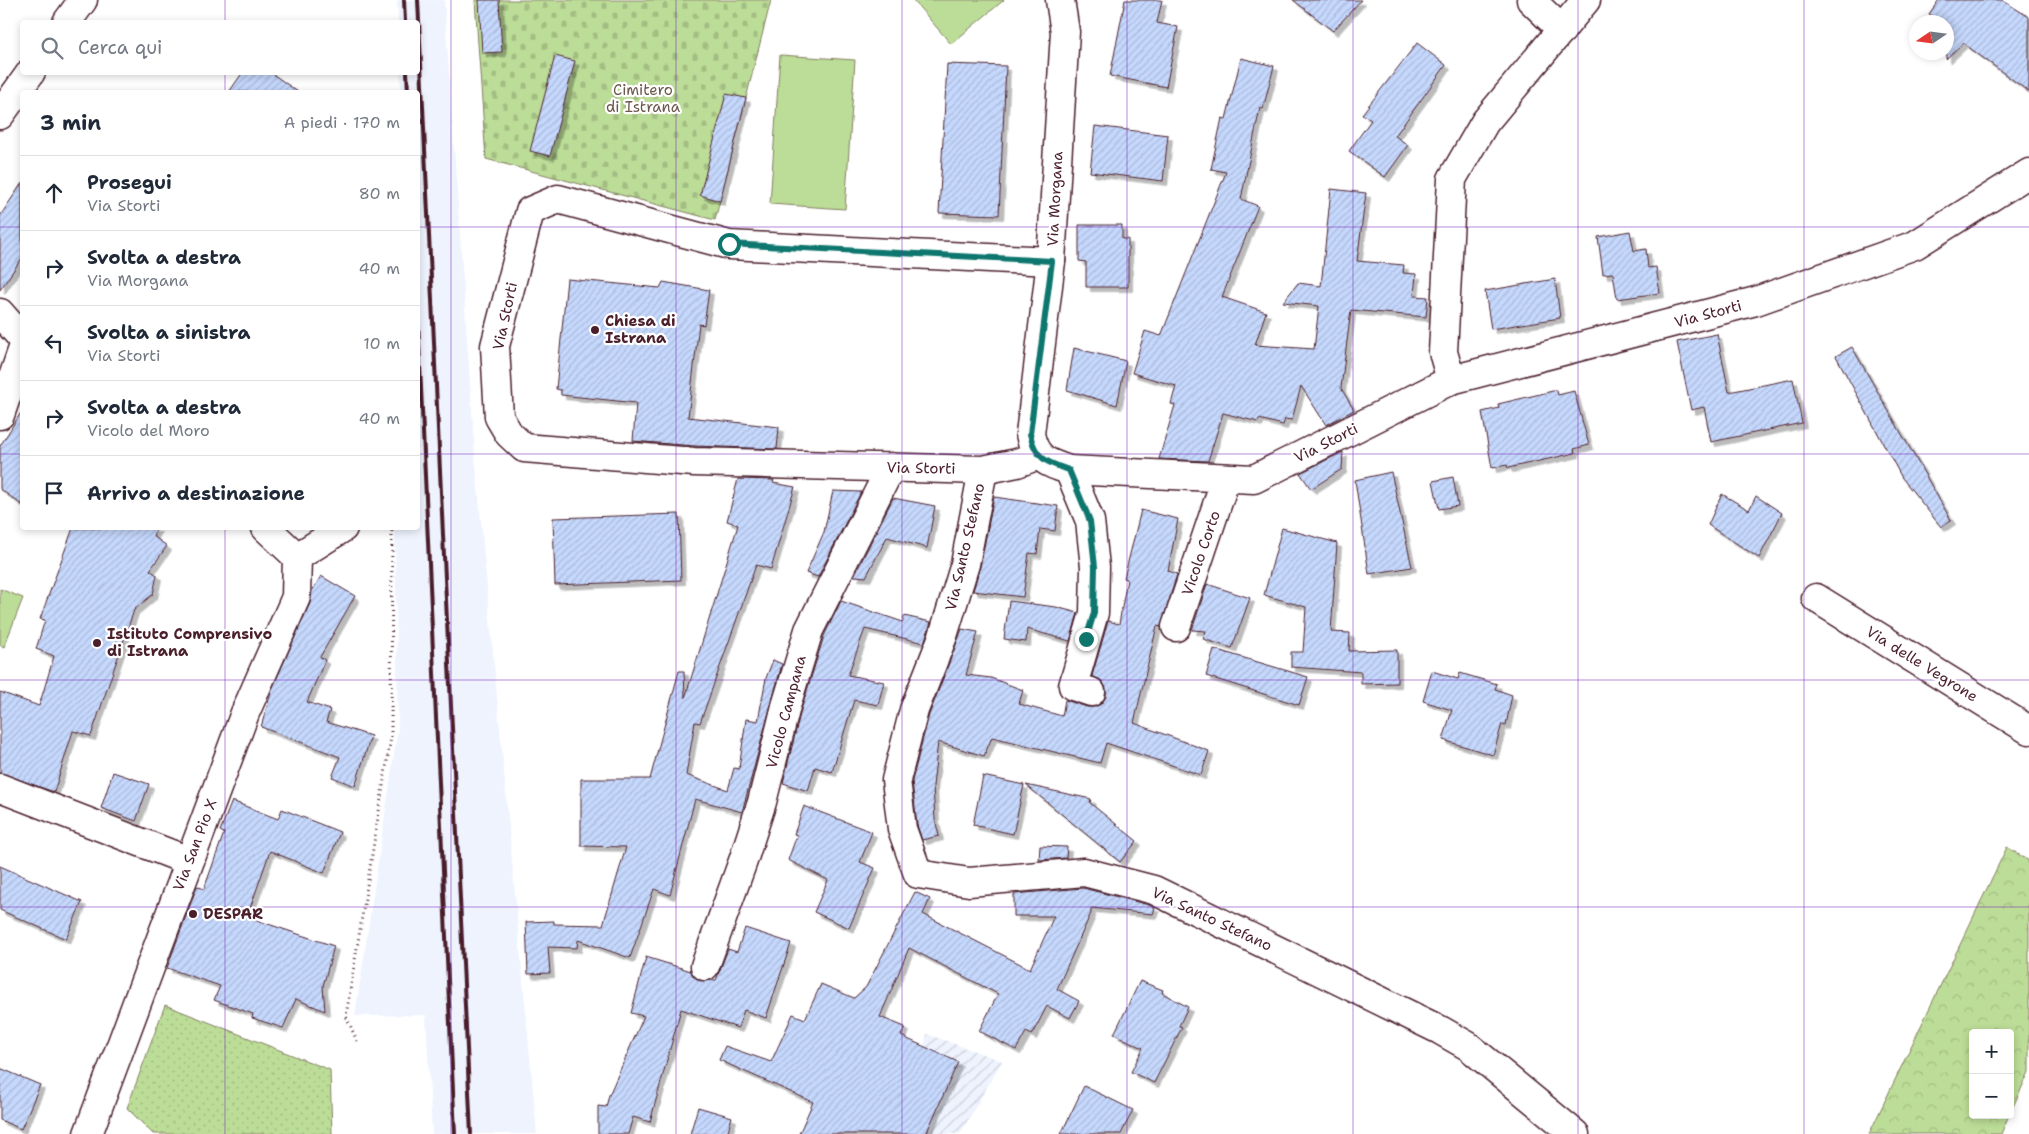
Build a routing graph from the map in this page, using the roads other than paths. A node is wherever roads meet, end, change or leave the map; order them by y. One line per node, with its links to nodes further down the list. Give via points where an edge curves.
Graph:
1 (83, 0): 5 (street)
2 (1060, 0): 10 (street, Via Morgana, via 1065,32)
3 (1531, 0): 6 (street)
4 (1586, 0): 6 (street)
5 (68, 20)
6 (1562, 30): 14 (street, via 1485,122 1452,179 1443,352)
7 (29, 75): 8 (street)
8 (0, 115)
9 (2029, 174): 14 (street, Via Storti, via 1915,245 1756,301)
10 (1052, 261): 16 (street, Via Morgana, via 1030,434); 17 (street, Via Storti, via 729,244 558,199 530,211 495,346 499,417 509,434 524,448 694,462)
11 (0, 313): 12 (street)
12 (20, 336)
13 (20, 357): 15 (street)
14 (1451, 380): 20 (street, Via Storti, via 1254,479)
15 (0, 415)
16 (1039, 455): 18 (street, Via Storti); 19 (street, Via Storti, via 1050,464)
17 (891, 468): 18 (street, Via Storti); 30 (street, Vicolo Campana, via 809,630 759,810)
18 (983, 470): 32 (street, Via Santo Stefano, via 964,564 943,636 914,710 896,780 902,828 918,874 969,882 1084,872 1154,890 1468,1046)
19 (1069, 470): 20 (street, Via Storti); 26 (street, via 1090,521 1095,567 1094,613 1073,686)
20 (1226, 478): 25 (street, Vicolo Corto)
21 (268, 530): 23 (street)
22 (340, 530): 23 (street)
23 (297, 557): 29 (street, Via San Pio X, via 296,597 245,713)
24 (1816, 598): 27 (street, Via delle Vegrone)
25 (1176, 628)
26 (1091, 692)
27 (2029, 730)
28 (0, 788): 29 (street)
29 (189, 860): 31 (street, Via San Pio X)
30 (705, 966)
31 (88, 1134)
32 (1575, 1134)

